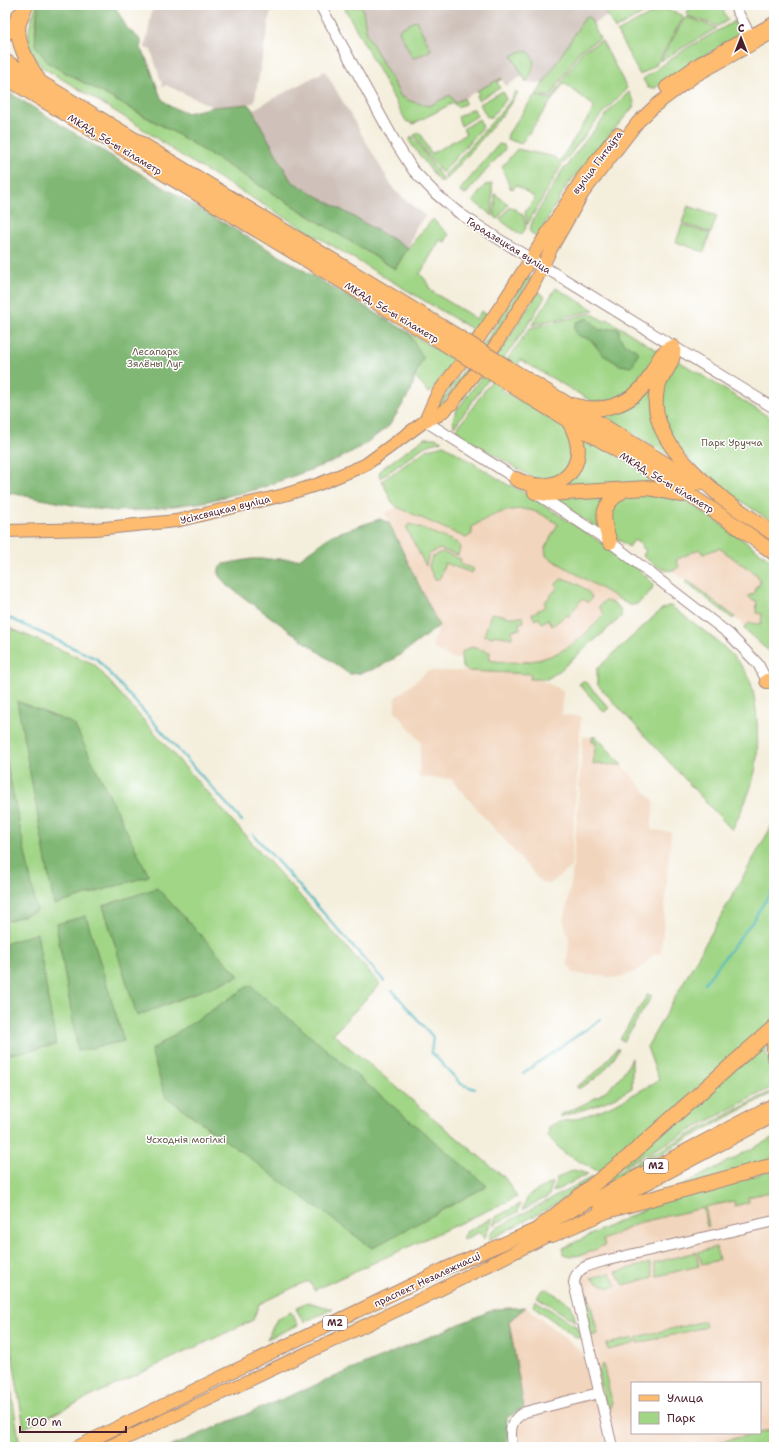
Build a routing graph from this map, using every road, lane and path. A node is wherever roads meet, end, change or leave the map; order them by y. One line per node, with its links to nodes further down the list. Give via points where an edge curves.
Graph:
1 (23, 5): 7 (highway, via 15,24)
2 (26, 5): 11 (highway, via 19,23 21,41 29,65)
3 (320, 5): 12 (street, Гарадзецкая вуліца, via 390,134 413,170 458,213)
4 (734, 5): 8 (street)
5 (774, 23): 8 (main road, вуліца Гінтаўта)
6 (774, 32): 8 (main road, вуліца Гінтаўта)
7 (5, 34)
8 (752, 39): 12 (main road, вуліца Гінтаўта, via 700,63 638,110 583,177); 13 (main road, вуліца Гінтаўта, via 695,76 638,122 583,193)
9 (5, 61): 11 (highway, МКАД, 56-ы кіламетр)
10 (5, 77): 14 (highway, МКАД, 56-ы кіламетр)
11 (39, 81): 14 (highway, МКАД, 56-ы кіламетр)
12 (531, 259): 13 (street, Гарадзецкая вуліца); 16 (main road, вуліца Гінтаўта)
13 (543, 266): 15 (street, Гарадзецкая вуліца); 17 (main road, вуліца Гінтаўта, via 532,288)
14 (435, 330): 18 (highway, МКАД, 56-ы кіламетр, bridge)
15 (673, 347): 19 (highway, via 665,351 643,386 629,399 616,406 603,408); 20 (street, Гарадзецкая вуліца); 27 (highway, via 673,359 657,389 661,429 682,460)
16 (470, 351): 21 (main road, Усіхсвяцкая вуліца, via 437,394)
17 (484, 361): 21 (main road, Усіхсвяцкая вуліца, via 452,404 439,415)
18 (512, 377): 19 (highway, МКАД, 56-ы кіламетр); 22 (highway, МКАД, 56-ы кіламетр)
19 (572, 406): 27 (highway, МКАД, 56-ы кіламетр)
20 (774, 408)
21 (425, 421): 23 (street); 28 (main road, Усіхсвяцкая вуліца, via 365,465 284,495 176,521 95,529)
22 (569, 422): 23 (highway, via 576,433 578,450 575,465 566,477 560,482 541,487); 26 (highway, МКАД, 56-ы кіламетр)
23 (516, 479): 25 (street)
24 (624, 490): 25 (highway, via 548,494); 26 (highway, via 648,488); 30 (highway, via 614,496 603,514)
25 (535, 492): 30 (street)
26 (694, 498): 31 (highway, МКАД, 56-ы кіламетр, via 739,526)
27 (727, 502): 29 (highway, МКАД, 56-ы кіламетр)
28 (5, 531)
29 (774, 534)
30 (610, 542): 32 (street, via 729,634)
31 (774, 553)
32 (771, 680)
33 (774, 1027): 40 (highway, via 627,1158)
34 (774, 1041): 35 (highway)
35 (774, 1057)
36 (774, 1104): 40 (main road, праспект Незалежнасці / М2)
37 (774, 1116): 41 (main road, праспект Незалежнасці / М2)
38 (774, 1165): 41 (highway, via 607,1212)
39 (774, 1221): 42 (street, via 608,1260 578,1270 574,1283)
40 (538, 1228): 43 (main road, праспект Незалежнасці / М2, via 444,1270)
41 (552, 1235): 44 (main road, праспект Незалежнасці / М2)
42 (599, 1393): 45 (street, via 517,1416 510,1430); 46 (street)
43 (77, 1447)
44 (108, 1447)
45 (512, 1447)
46 (612, 1447)

